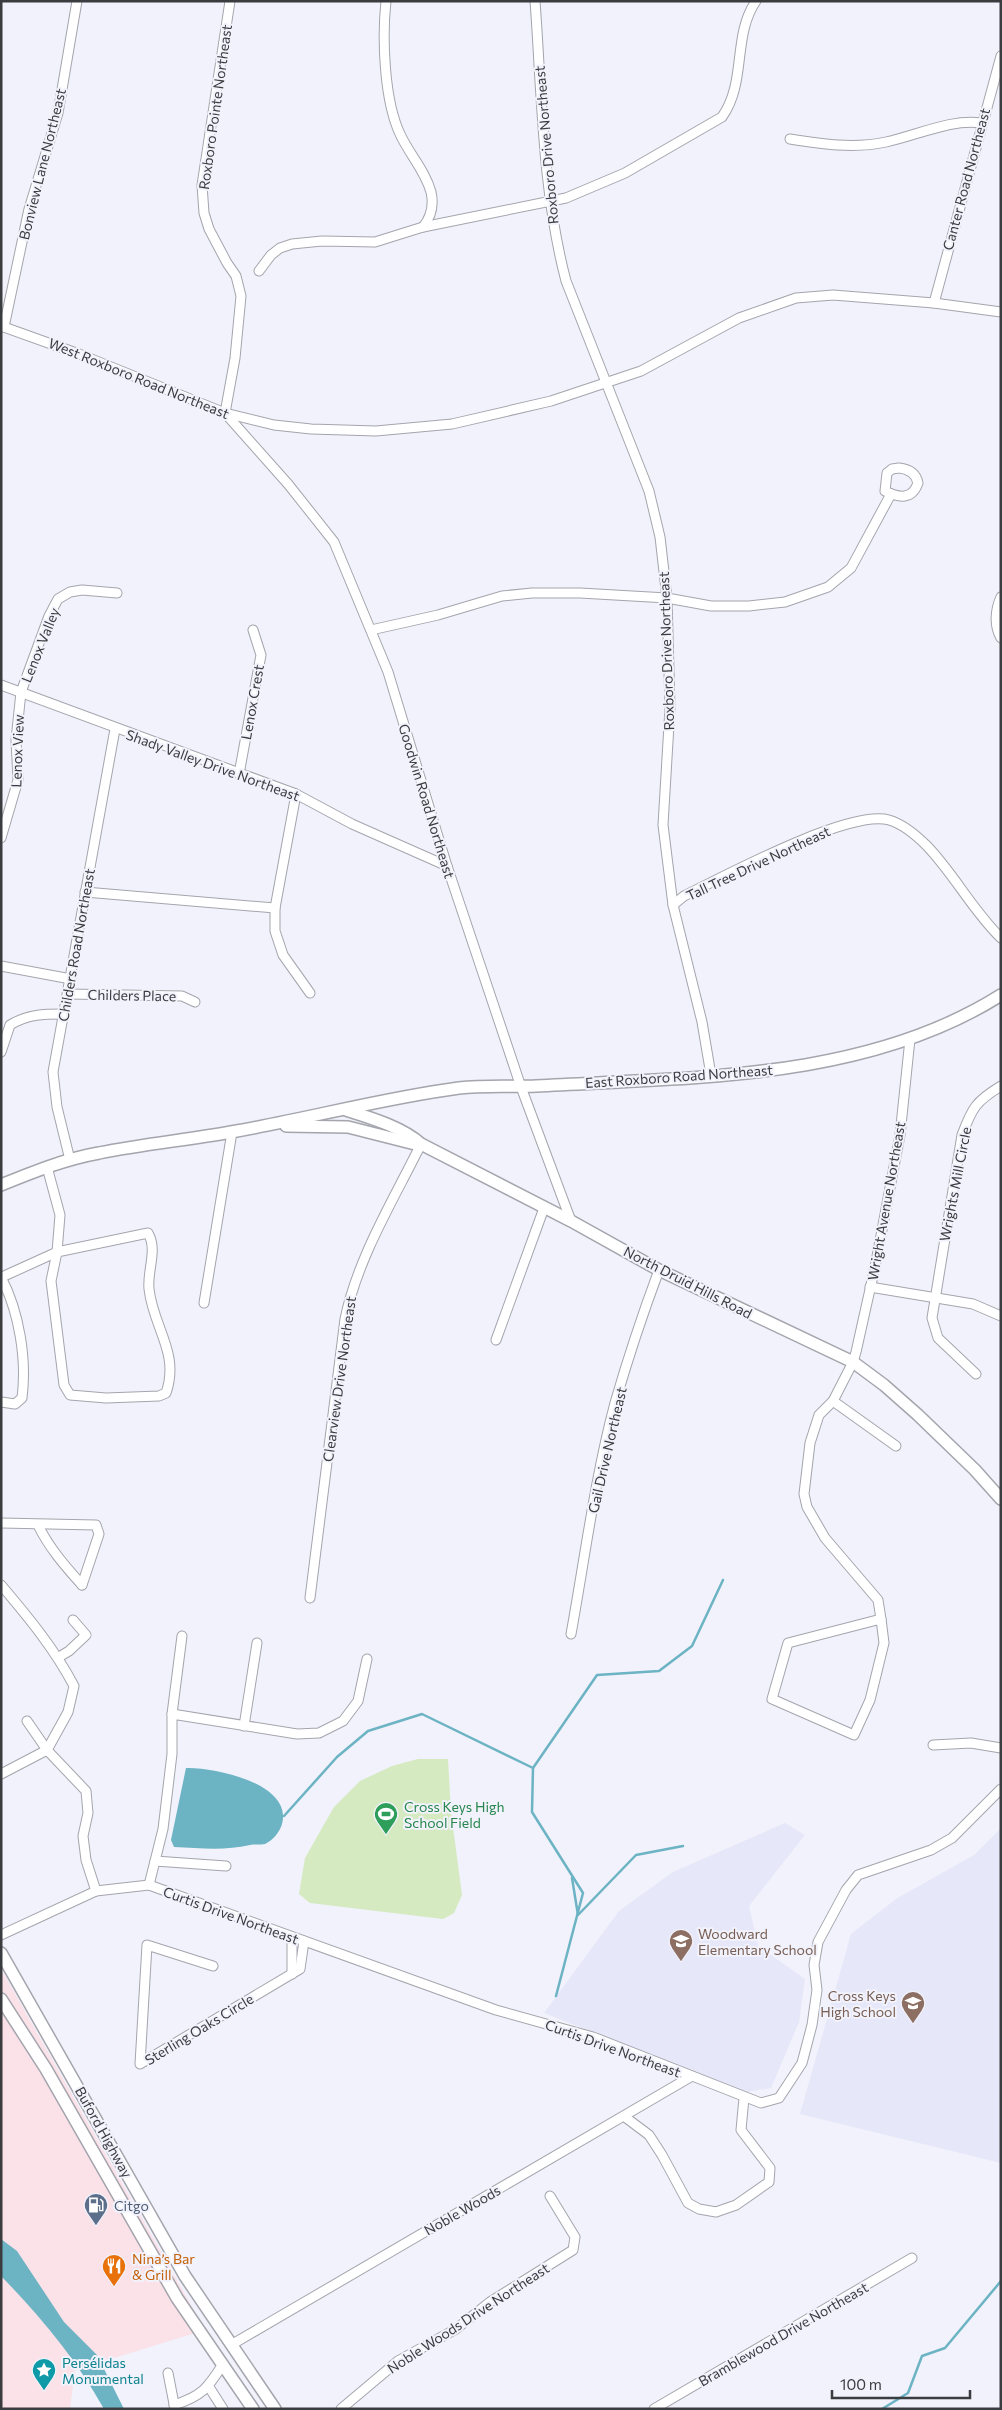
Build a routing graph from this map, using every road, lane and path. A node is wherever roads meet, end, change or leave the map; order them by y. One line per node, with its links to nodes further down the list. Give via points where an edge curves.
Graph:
1 (78, 1): 14 (street, Bonview Lane Northeast, via 58,113 29,209)
2 (230, 1): 16 (street, Roxboro Pointe Northeast, via 202,185 209,229 236,276 241,296)
3 (386, 1): 10 (street, via 386,58 393,114 400,134 431,191 431,215)
4 (535, 1): 9 (street, Roxboro Drive Northeast)
5 (756, 1): 9 (street, via 744,27 735,93 722,117 625,173)
6 (1001, 56): 7 (street, Canter Road Northeast)
7 (981, 123): 8 (street, via 964,122 866,145); 12 (street, Canter Road Northeast)
8 (790, 139)
9 (549, 202): 10 (street); 15 (street, Roxboro Drive Northeast, via 566,281)
10 (423, 227): 11 (street, via 375,242 292,244 271,255)
11 (260, 271)
12 (934, 303): 13 (street, West Roxboro Road Northeast); 15 (street, West Roxboro Road Northeast, via 832,295 796,298 739,318 661,362)
13 (1001, 312)
14 (2, 327): 16 (street, West Roxboro Road Northeast, via 79,354)
15 (606, 384): 16 (street, West Roxboro Road Northeast, via 487,417 415,429 311,429 274,425); 20 (street, Roxboro Drive Northeast, via 649,491 660,537)
16 (225, 413): 22 (street, Goodwin Road Northeast, via 334,542)
17 (892, 494): 20 (street, via 851,568 828,587 785,602 749,606 711,606)
18 (117, 593): 25 (street, Lenox Valley, via 82,590 58,599)
19 (1001, 597): 23 (street, via 996,621)
20 (667, 598): 22 (street, via 580,593 512,595); 32 (street, Roxboro Drive Northeast, via 670,708 663,825)
21 (253, 630): 27 (street, Lenox Crest, via 260,655)
22 (371, 630): 30 (street, Goodwin Road Northeast, via 388,672)
23 (1001, 638)
24 (1, 685): 25 (street, Shady Valley Drive Northeast)
25 (21, 692): 26 (street, Shady Valley Drive Northeast); 29 (street, Lenox View, via 16,740 18,780)
26 (115, 728): 27 (street, Shady Valley Drive Northeast); 31 (street, Childers Road Northeast)
27 (239, 774): 28 (street, Shady Valley Drive Northeast)
28 (296, 794): 30 (street, Shady Valley Drive Northeast, via 352,824); 33 (street)
29 (1, 838)
30 (447, 866): 46 (street, Goodwin Road Northeast)
31 (85, 892): 33 (street); 36 (street, Childers Road Northeast)
32 (673, 905): 34 (street, Tall Tree Drive Northeast, via 684,896 793,844 847,823 872,818 904,826 927,846); 44 (street, Roxboro Drive Northeast, via 702,1022)
33 (276, 908): 37 (street, via 275,930 283,954)
34 (1001, 938)
35 (1, 966): 36 (street)
36 (71, 979): 38 (street, Childers Road Northeast)
37 (310, 992)
38 (68, 994): 40 (street, Childers Place, via 182,996); 41 (street, Childers Road Northeast)
39 (1001, 995): 42 (main road, East Roxboro Road Northeast, via 981,1008)
40 (195, 1002)
41 (64, 1014): 43 (street, via 23,1017 10,1024); 51 (street, Childers Road Northeast, via 53,1072 57,1107)
42 (910, 1039): 44 (main road, East Roxboro Road Northeast, via 762,1073); 59 (street, Wright Avenue Northeast, via 900,1136)
43 (1, 1052)
44 (711, 1076): 46 (main road, East Roxboro Road Northeast)
45 (1001, 1086): 60 (street, Wrights Mill Circle, via 980,1098 962,1135)
46 (521, 1087): 47 (main road, East Roxboro Road Northeast, via 461,1088); 55 (street, Goodwin Road Northeast)
47 (344, 1110): 48 (main road, East Roxboro Road Northeast); 50 (main road, North Druid Hills Road, via 376,1121)
48 (265, 1125): 49 (main road); 50 (main road, via 348,1127 391,1136 411,1145)
49 (232, 1132): 51 (main road); 61 (street)
50 (421, 1144): 54 (main road, North Druid Hills Road); 73 (street, Clearview Drive Northeast, via 360,1268 350,1296)
51 (70, 1160): 52 (main road)
52 (47, 1167): 53 (main road); 56 (street, via 60,1215)
53 (1, 1185)
54 (544, 1208): 55 (main road, North Druid Hills Road); 63 (street)
55 (571, 1221): 57 (main road, North Druid Hills Road)
56 (57, 1252): 56 (street, via 51,1282 64,1385 70,1395 106,1398 166,1394 171,1373 169,1350 149,1290 153,1242 148,1233); 58 (street)
57 (659, 1270): 64 (main road, North Druid Hills Road); 76 (street, Gail Drive Northeast, via 615,1404 599,1474)
58 (2, 1277): 67 (street, via 19,1331 24,1380 22,1398 15,1404)
59 (870, 1288): 60 (street); 64 (street, Wright Avenue Northeast)
60 (934, 1297): 62 (street, via 973,1304); 65 (street, Wrights Mill Circle, via 932,1318 938,1338)
61 (204, 1303)
62 (1001, 1316)
63 (496, 1340)
64 (853, 1362): 66 (street, Wright Avenue Northeast); 69 (main road, North Druid Hills Road, via 918,1415)
65 (976, 1374)
66 (833, 1400): 68 (street); 75 (street, Wright Avenue Northeast, via 819,1415 810,1443 804,1494 807,1507 825,1538 878,1600)
67 (1, 1402)
68 (896, 1446)
69 (1001, 1499)
70 (1, 1523): 71 (street)
71 (38, 1525): 71 (street, via 44,1537 82,1586 99,1534 96,1525)
72 (1, 1585): 79 (street)
73 (310, 1598)
74 (73, 1620): 79 (street, via 86,1635)
75 (881, 1620): 75 (street, Wright Avenue Northeast, via 884,1643 870,1700 854,1735 772,1699 788,1643)
76 (571, 1634)
77 (182, 1636): 81 (street)
78 (257, 1643): 83 (street)
79 (59, 1657): 86 (street, via 74,1686 68,1712)
80 (367, 1659): 83 (street, via 358,1701 343,1721 319,1734)
81 (172, 1714): 83 (street); 89 (street, via 166,1810)
82 (27, 1721): 86 (street)
83 (244, 1726)
84 (933, 1745): 85 (street, via 972,1743)
85 (1001, 1748)
86 (48, 1750): 87 (street); 92 (street, via 86,1791 86,1860)
87 (1, 1774)
88 (1001, 1789): 101 (street, Curtis Drive Northeast, via 952,1838 931,1850 858,1875 846,1890 818,1942 814,1964 817,1990 802,2063 776,2100 761,2103)
89 (155, 1861): 90 (street); 91 (street)
90 (226, 1866)
91 (149, 1885): 92 (street, Curtis Drive Northeast); 94 (street, Curtis Drive Northeast)
92 (96, 1891): 93 (street, Curtis Drive Northeast)
93 (1, 1936)
94 (292, 1937): 95 (street, Curtis Drive Northeast); 98 (street)
95 (304, 1941): 98 (street, Sterling Oaks Circle, via 300,1969); 100 (street, Curtis Drive Northeast, via 496,2010 593,2037)
96 (1, 1953): 105 (main road, Buford Highway, via 185,2276)
97 (213, 1966): 98 (street, Sterling Oaks Circle, via 148,1945 140,2064)
98 (292, 1974)
99 (1, 1999): 106 (main road, Buford Highway, via 46,2069 177,2298)
100 (692, 2076): 101 (street, Curtis Drive Northeast); 102 (street, Noble Woods)
101 (744, 2098): 102 (street, via 741,2130 770,2168 769,2182 736,2204 716,2212 688,2203 648,2135)
102 (625, 2118): 105 (street, Noble Woods)
103 (550, 2196): 113 (street, Noble Woods Drive Northeast, via 575,2238 573,2250 490,2302 456,2329 398,2361)
104 (912, 2258): 114 (street, Bramblewood Drive Northeast)
105 (231, 2345): 112 (main road, Buford Highway)
106 (223, 2364): 108 (street); 111 (main road, Buford Highway)
107 (168, 2373): 109 (street)
108 (209, 2387): 109 (street); 110 (street)
109 (174, 2407)
110 (223, 2409)
111 (253, 2409)
112 (275, 2409)
113 (341, 2409)
114 (654, 2409)

